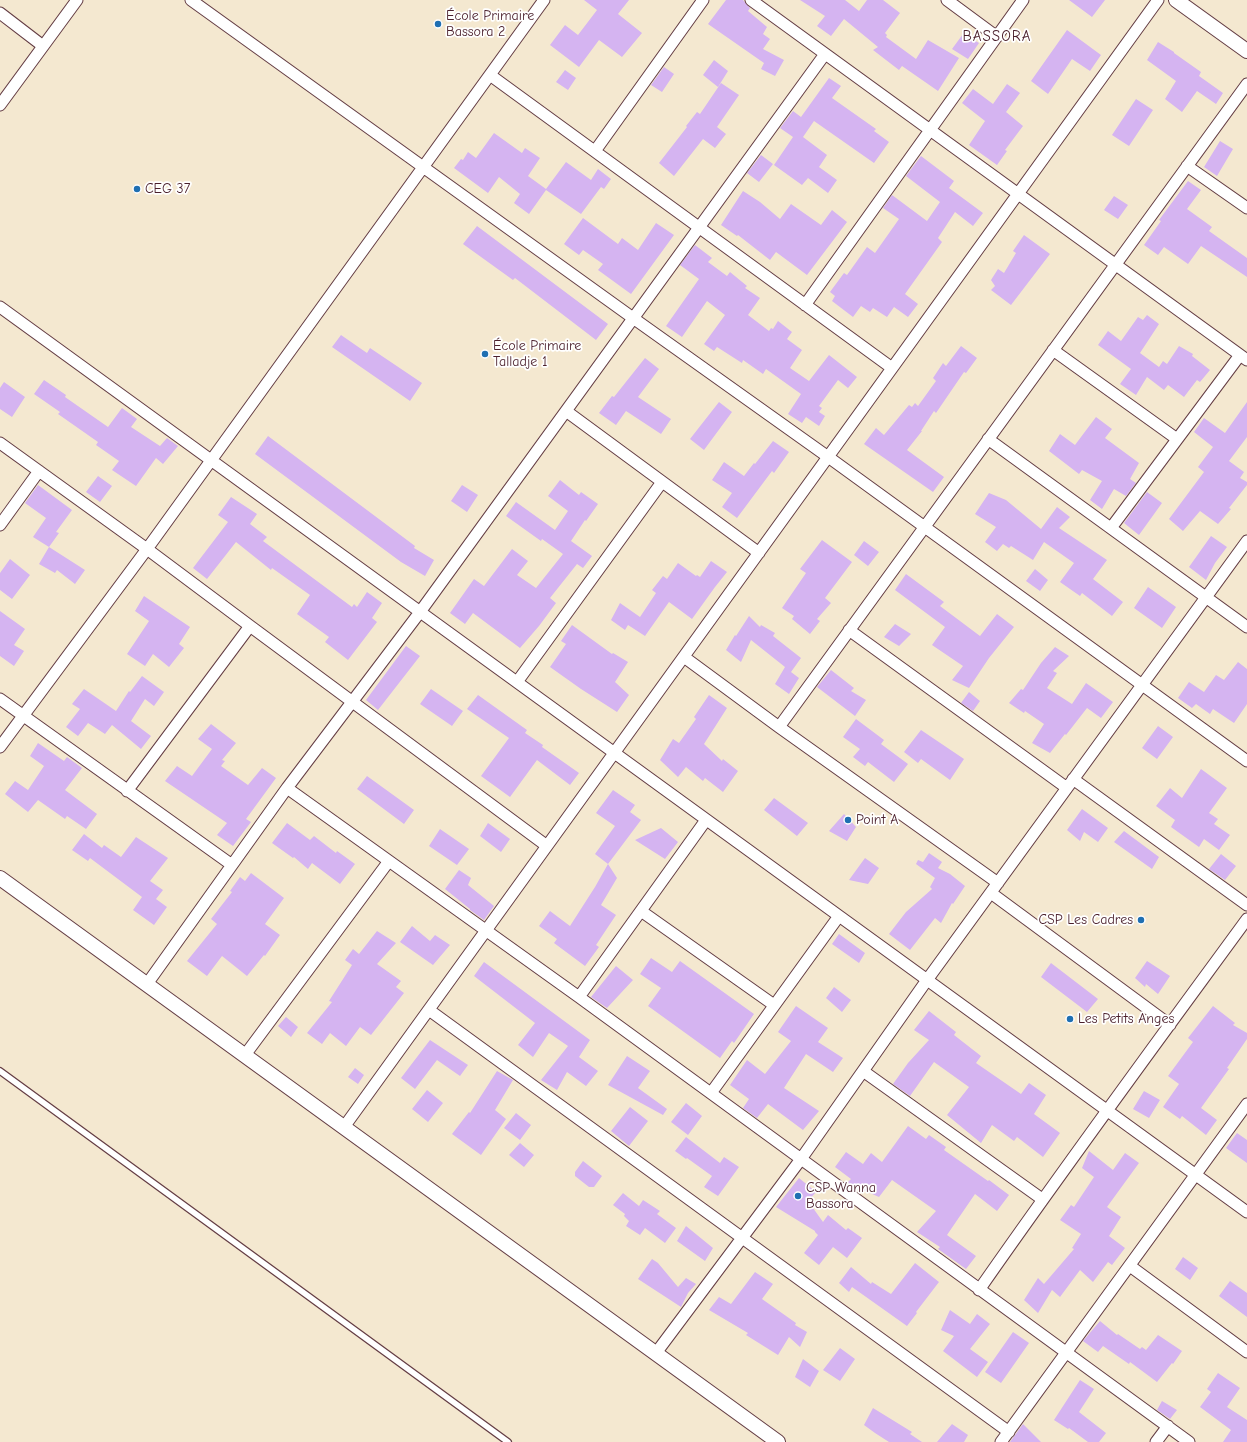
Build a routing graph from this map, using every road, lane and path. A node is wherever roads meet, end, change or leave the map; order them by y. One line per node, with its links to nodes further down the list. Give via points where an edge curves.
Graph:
1 (77, 0): 12 (street)
2 (191, 0): 21 (street)
3 (544, 0): 15 (street)
4 (703, 0): 19 (street)
5 (750, 0): 14 (street)
6 (947, 0): 11 (street)
7 (1023, 0): 11 (street)
8 (1158, 0): 22 (street)
9 (1176, 0): 13 (street)
10 (0, 13): 12 (street)
11 (997, 37): 18 (street)
12 (43, 46): 17 (street)
13 (1247, 51)
14 (825, 54): 18 (street); 24 (street)
15 (490, 75): 19 (street); 21 (street)
16 (1247, 84): 20 (street)
17 (0, 105)
18 (930, 130): 22 (street); 26 (street)
19 (595, 151): 24 (street)
20 (1187, 166): 23 (street); 25 (street)
21 (424, 167): 28 (street); 37 (street)
22 (1018, 194): 25 (street); 31 (street)
23 (1247, 208)
24 (699, 227): 26 (street); 28 (street)
25 (1116, 265): 29 (street); 30 (street)
26 (806, 305): 31 (street)
27 (0, 307): 37 (street)
28 (633, 318): 32 (street); 36 (street)
29 (1053, 350): 33 (street); 34 (street)
30 (1243, 358): 34 (street)
31 (892, 368): 36 (street)
32 (566, 411): 39 (street); 47 (street)
33 (988, 439): 41 (street); 42 (street)
34 (1177, 439): 42 (street)
35 (0, 444): 38 (street)
36 (828, 457): 41 (street); 45 (street)
37 (211, 460): 44 (street); 47 (street)
38 (39, 471): 40 (street); 44 (street)
39 (662, 482): 45 (street); 52 (street)
40 (0, 525)
41 (925, 527): 50 (street); 53 (street)
42 (1111, 528): 46 (street)
43 (1247, 541): 46 (street)
44 (147, 549): 48 (street); 56 (street)
45 (759, 553): 51 (street)
46 (1206, 597): 49 (street); 53 (street)
47 (420, 612): 52 (street); 55 (street)
48 (250, 626): 55 (street); 63 (street)
49 (1247, 627)
50 (849, 630): 57 (street); 61 (street)
51 (684, 657): 57 (street); 59 (street)
52 (517, 682): 59 (street)
53 (1142, 685): 60 (street); 61 (street)
54 (0, 699): 56 (street)
55 (352, 702): 62 (street); 65 (street)
56 (23, 716): 58 (street); 63 (street)
57 (779, 727): 69 (street)
58 (0, 747)
59 (614, 753): 64 (street); 65 (street)
60 (1247, 761)
61 (1070, 784): 69 (street); 71 (street)
62 (287, 788): 66 (street); 67 (street)
63 (127, 791): 67 (street)
64 (706, 820): 72 (street); 73 (street)
65 (547, 846): 75 (street)
66 (389, 861): 75 (street); 82 (street)
67 (232, 865): 77 (street)
68 (0, 878): 77 (street)
69 (998, 883): 70 (street)
70 (991, 893): 76 (street); 81 (street)
71 (1247, 905)
72 (641, 911): 78 (street); 79 (street)
73 (839, 916): 76 (street); 79 (street)
74 (1247, 919): 81 (street)
75 (486, 931): 78 (street); 80 (street)
76 (927, 980): 83 (street); 87 (street)
77 (147, 984): 82 (street)
78 (579, 998): 85 (street)
79 (774, 1005): 85 (street)
80 (429, 1010): 88 (street); 93 (street)
81 (1170, 1025): 87 (street)
82 (245, 1055): 88 (street)
83 (863, 1070): 89 (street); 91 (street)
84 (0, 1071): 101 (lane)
85 (711, 1093): 89 (street)
86 (1247, 1104): 90 (street)
87 (1108, 1111): 90 (street); 91 (street)
88 (344, 1127): 97 (street)
89 (800, 1158): 93 (street); 95 (street)
90 (1196, 1175): 92 (street); 94 (street)
91 (1042, 1199): 95 (street)
92 (1247, 1212)
93 (742, 1237): 97 (street); 100 (street)
94 (1130, 1266): 96 (street); 98 (street)
95 (979, 1290): 98 (street)
96 (1247, 1352)
97 (656, 1353): 102 (street)
98 (1066, 1353): 99 (street); 100 (street)
99 (1168, 1426): 104 (street); 105 (street)
100 (1008, 1432): 103 (street)
101 (508, 1442)
102 (778, 1442)
103 (1001, 1442)
104 (1156, 1442)
105 (1189, 1442)

